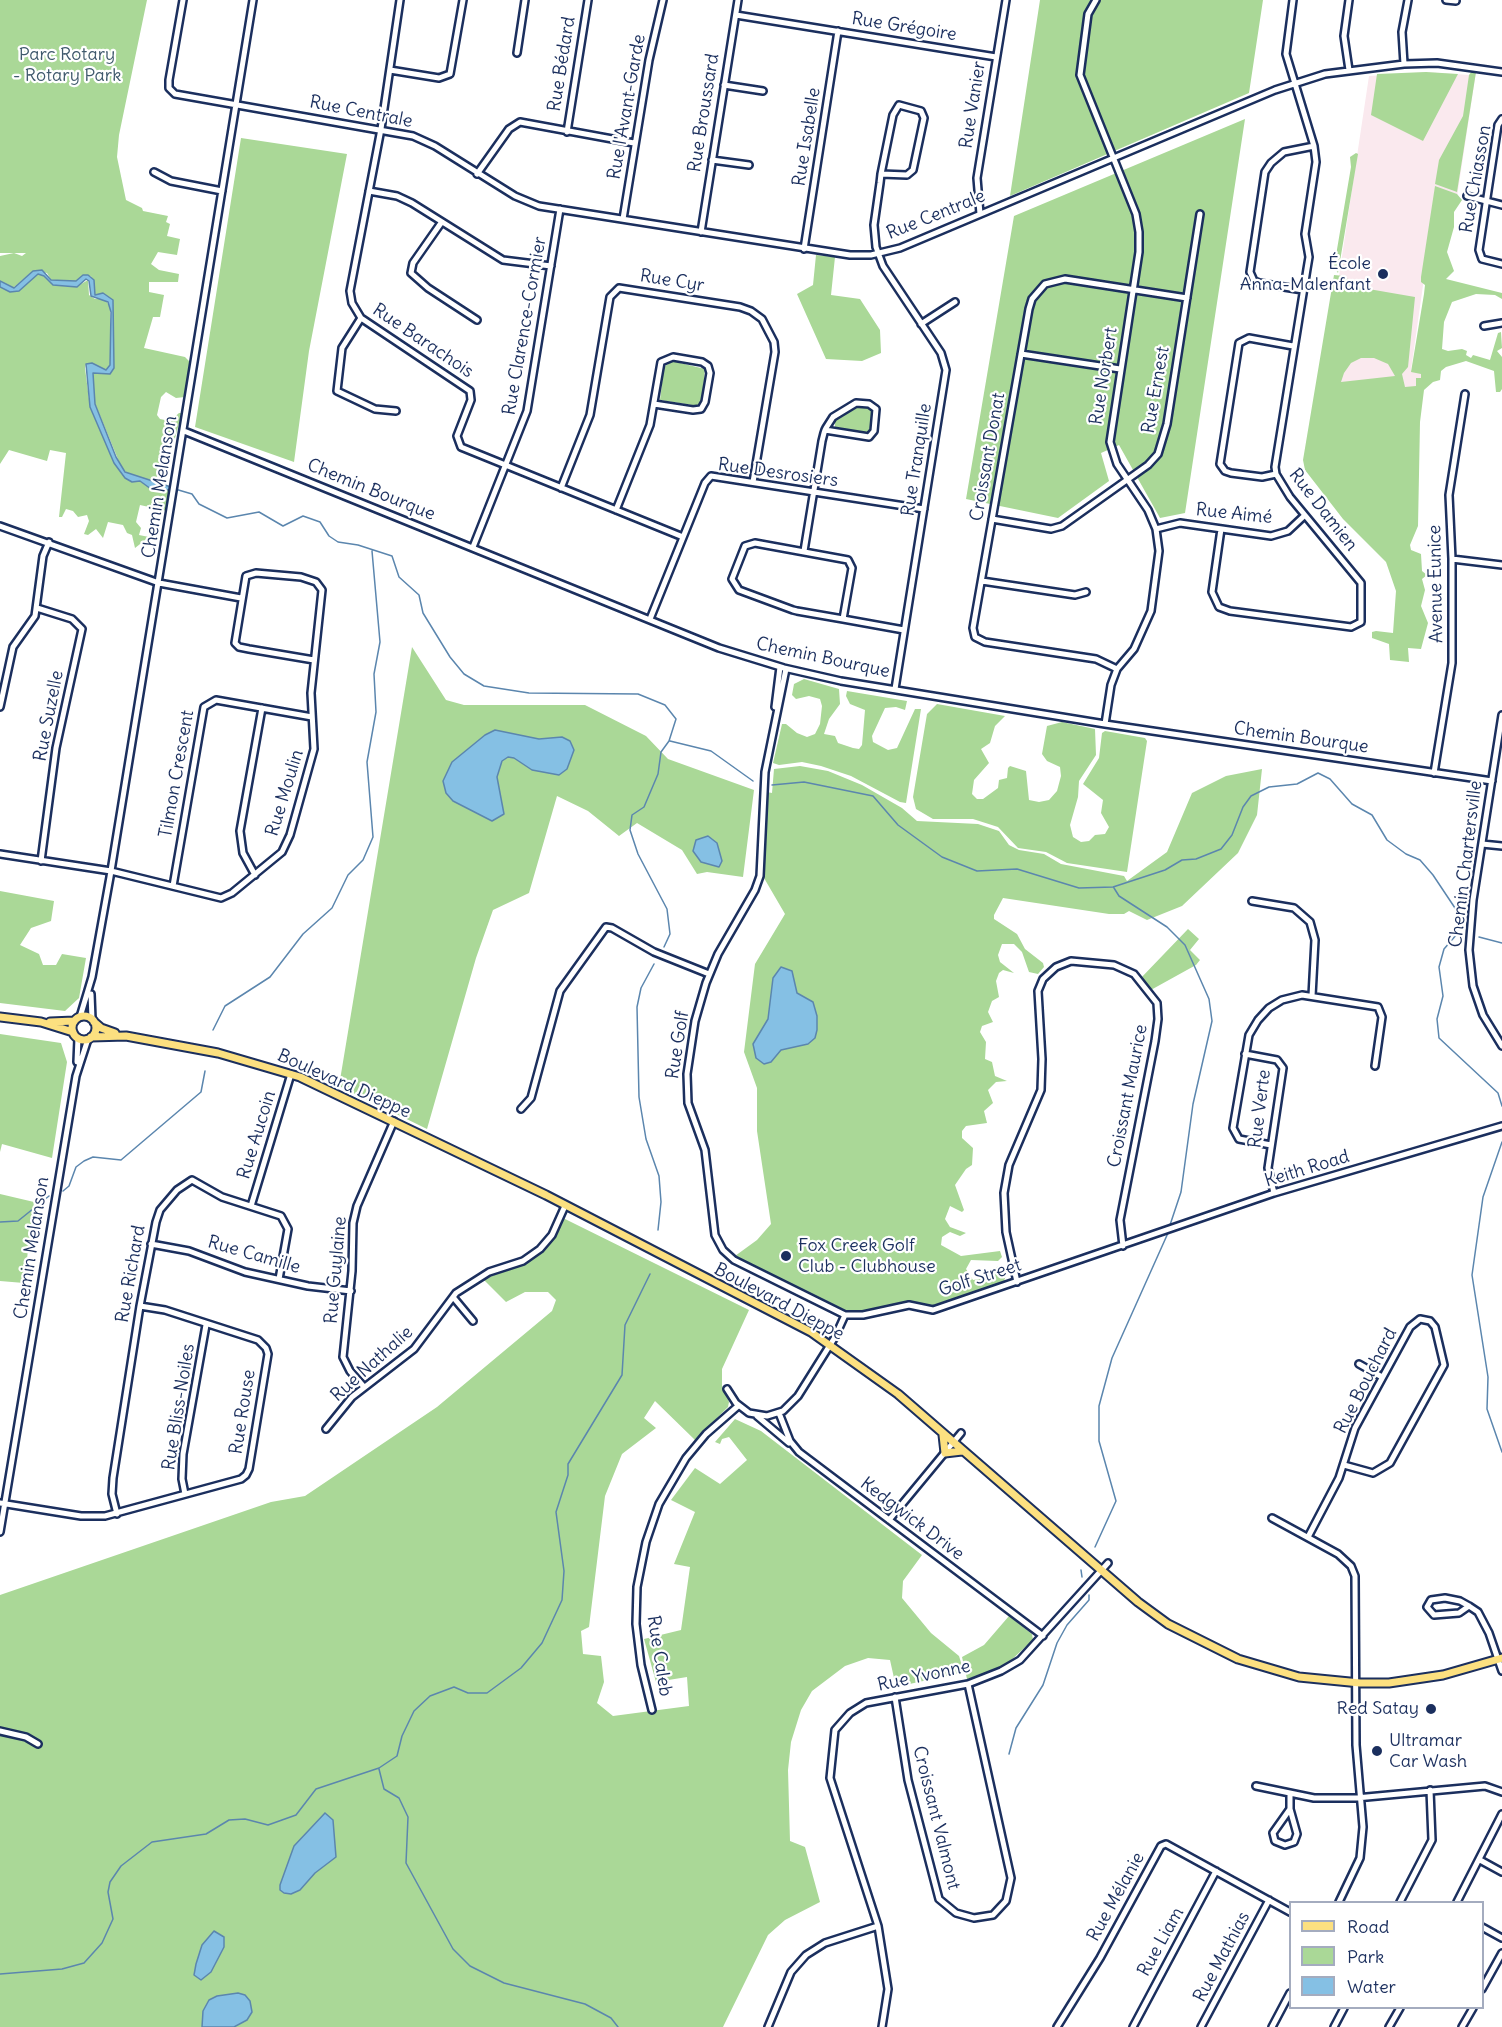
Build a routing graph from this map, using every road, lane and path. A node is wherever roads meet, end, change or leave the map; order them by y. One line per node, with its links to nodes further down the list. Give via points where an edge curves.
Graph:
1 (183, 0): 27 (street, Rue Centrale, via 169,88 179,95)
2 (253, 0): 27 (street, Chemin Melanson)
3 (400, 0): 21 (street, Rue Barachois)
4 (463, 0): 21 (street, via 450,74 439,78)
5 (525, 0): 18 (street)
6 (588, 0): 30 (street, Rue Bédard)
7 (663, 0): 31 (street, Rue l'Avant-Garde)
8 (738, 0): 16 (street, Rue Broussard)
9 (1006, 0): 19 (street, Rue Vanier)
10 (1096, 0): 33 (street, Rue Norbert, via 1088,14 1080,75)
11 (1293, 0): 24 (street, Rue Damien, via 1286,54)
12 (1349, 0): 22 (street, via 1344,36)
13 (1408, 0): 20 (street, via 1402,32)
14 (1446, 0): 15 (street)
15 (1456, 2)
16 (736, 15): 17 (street, Rue Grégoire); 25 (street, Rue Broussard)
17 (838, 31): 19 (street, Rue Grégoire); 50 (street, Rue Isabelle)
18 (517, 53)
19 (996, 57): 46 (street, Rue Vanier, via 977,178)
20 (1404, 64): 22 (street, Rue Centrale); 23 (street, Rue Centrale, via 1437,63)
21 (390, 70): 29 (street, Rue Barachois)
22 (1349, 70): 24 (street, Rue Centrale)
23 (1502, 72)
24 (1294, 84): 32 (street, Rue Damien); 33 (street, Rue Centrale)
25 (724, 85): 26 (street); 34 (street, Rue Broussard)
26 (763, 91)
27 (236, 105): 29 (street, Rue Centrale); 39 (street, Chemin Melanson)
28 (1502, 119): 42 (street, Rue Chiasson)
29 (381, 129): 37 (street, Rue Centrale, via 435,146); 40 (street, Rue Barachois)
30 (567, 132): 31 (street); 37 (street, via 520,122 509,129)
31 (634, 143): 47 (street, Rue l'Avant-Garde)
32 (1314, 146): 55 (street, Rue Damien, via 1315,172 1305,234 1309,257); 55 (street, via 1284,152 1266,172 1250,272 1259,283)
33 (1115, 157): 46 (street, Rue Centrale); 54 (street, Rue Norbert, via 1139,232)
34 (712, 160): 35 (street); 49 (street, Rue Broussard)
35 (749, 165)
36 (154, 172): 39 (street, via 171,181)
37 (477, 174): 44 (street, Rue Centrale, via 527,203)
38 (881, 174): 38 (street, Rue Tranquille, via 907,175 914,170 924,118 921,111 899,105 892,115); 51 (street, Rue Tranquille, via 874,225)
39 (222, 191): 70 (street, Chemin Melanson)
40 (369, 191): 48 (street, via 412,202); 58 (street, Rue Barachois, via 350,291)
41 (1467, 196): 42 (street)
42 (1486, 201): 43 (street); 52 (street, Rue Chiasson, via 1479,255)
43 (1502, 205)
44 (560, 209): 47 (street, Rue Centrale); 53 (street, Rue Clarence-Cormier)
45 (1200, 213): 56 (street, Rue Ernest)
46 (980, 214): 51 (street, Rue Centrale, via 900,248)
47 (622, 219): 49 (street, Rue Centrale)
48 (441, 223): 53 (street, via 503,260); 59 (street, via 413,263 411,273)
49 (701, 232): 50 (street, Rue Centrale)
50 (804, 249): 51 (street, Rue Centrale, via 850,255)
51 (878, 253): 61 (street, Rue Tranquille, via 886,273)
52 (1502, 264)
53 (551, 266): 71 (street, Rue Clarence-Cormier, via 528,411)
54 (1133, 289): 56 (street, Croissant Donat); 64 (street, Croissant Donat, via 1065,279 1045,284 1032,299); 65 (street, Rue Norbert)
55 (1303, 290): 63 (street, Rue Damien)
56 (1187, 298): 73 (street, Rue Ernest, via 1164,440 1153,460)
57 (955, 302): 61 (street)
58 (361, 318): 68 (street, via 342,348 337,391 375,409); 71 (street, Rue Barachois, via 469,389 472,398 457,442)
59 (477, 320)
60 (1502, 323): 62 (street)
61 (921, 324): 77 (street, Rue Tranquille, via 943,356 946,370)
62 (1484, 326)
63 (1293, 346): 72 (street, Rue Damien, via 1275,456); 72 (street, via 1249,338 1239,343 1220,464 1231,473 1262,477)
64 (1021, 354): 65 (street); 80 (street, Croissant Donat)
65 (1120, 369): 73 (street, Rue Norbert, via 1110,442 1117,464)
66 (1465, 394): 88 (street, Avenue Eunice, via 1449,495)
67 (654, 404): 67 (street, via 701,409 710,374 708,366 673,357 664,360); 78 (street)
68 (396, 411)
69 (825, 430): 69 (street, via 869,437 874,431 876,409 869,404 854,404 833,417); 76 (street)
70 (184, 431): 86 (street, Chemin Bourque); 91 (street, Chemin Melanson)
71 (506, 466): 75 (street, Rue Barachois); 86 (street, Rue Clarence-Cormier)
72 (1276, 474): 79 (street, Rue Damien)
73 (1128, 480): 80 (street, Rue Ernest, via 1062,526 1051,529); 82 (street, Rue Norbert)
74 (753, 482): 75 (street, Rue Cyr, via 775,351 762,319 740,307 619,288 610,297 590,415); 76 (street, Rue Desrosiers); 84 (street, Rue Desrosiers, via 710,477)
75 (561, 488): 78 (street, Rue Barachois)
76 (814, 491): 77 (street, Rue Desrosiers); 87 (street)
77 (924, 509): 97 (street, Rue Tranquille)
78 (616, 510): 84 (street, Rue Barachois)
79 (1304, 516): 83 (street, Rue Aimé, via 1280,535); 83 (street, Rue Damien, via 1361,583 1363,609 1358,626 1219,607 1212,592)
80 (992, 519): 90 (street, Croissant Donat)
81 (0, 526): 85 (street)
82 (1156, 529): 83 (street, Rue Aimé, via 1180,523); 100 (street, Rue Norbert, via 1159,551 1151,611 1134,650)
83 (1221, 529)
84 (683, 537): 95 (street, Rue Desrosiers)
85 (49, 542): 91 (street); 94 (street, via 43,556)
86 (473, 547): 95 (street, Chemin Bourque)
87 (804, 551): 96 (street, via 845,558 852,564); 96 (street, via 748,544 733,577 734,585 788,609)
88 (1452, 560): 89 (street); 107 (street, Avenue Eunice, via 1452,663)
89 (1502, 565)
90 (982, 581): 92 (street, via 1076,595); 100 (street, Croissant Donat, via 973,628 975,637 985,642 1096,658)
91 (159, 583): 93 (street); 113 (street, Chemin Melanson)
92 (1086, 592)
93 (241, 598): 98 (street, Rue Moulin, via 235,643); 98 (street, Rue Moulin, via 246,576 256,573 316,582 322,590)
94 (37, 608): 102 (street, via 14,647); 112 (street, Rue Suzelle, via 72,619 82,629 56,748)
95 (650, 619): 99 (street, Chemin Bourque, via 719,648)
96 (843, 619): 97 (street)
97 (904, 630): 101 (street, Rue Tranquille)
98 (314, 660): 105 (street, Rue Moulin)
99 (783, 668): 101 (street, Chemin Bourque); 117 (street, Rue Golf, via 765,772 760,876)
100 (1117, 669): 106 (street, Rue Norbert)
101 (895, 689): 106 (street, Chemin Bourque)
102 (0, 707)
103 (262, 708): 105 (street, Tilmon Crescent); 114 (street, via 240,831 243,853); 115 (street, Tilmon Crescent, via 216,700 204,706)
104 (1502, 715): 108 (street, Chemin Chartersville)
105 (312, 717): 114 (street, Rue Moulin, via 314,749 290,835 282,852)
106 (1105, 724): 107 (street, Chemin Bourque)
107 (1434, 773): 108 (street, Chemin Bourque)
108 (1492, 781): 109 (street, Chemin Chartersville)
109 (1482, 844): 110 (street); 127 (street, Chemin Chartersville, via 1472,912 1470,964 1483,1015)
110 (1502, 846)
111 (0, 854): 112 (street, Rue Moulin)
112 (41, 861): 113 (street, Rue Moulin)
113 (111, 872): 115 (street, Rue Moulin); 118 (street, Chemin Melanson)
114 (255, 874): 115 (street, Rue Moulin, via 221,898)
115 (172, 886)
116 (1252, 901): 119 (street, via 1294,908 1310,922 1315,940)
117 (709, 974): 132 (street, via 606,927 560,991 531,1098); 146 (street, Rue Golf, via 693,1032 686,1084 705,1150 716,1238 725,1252 741,1264)
118 (92, 977): 121 (street); 122 (street)
119 (1312, 996): 128 (street, via 1287,998 1265,1011 1251,1030); 129 (street, via 1380,1009 1383,1017)
120 (0, 1017): 123 (main road)
121 (77, 1019): 122 (main road); 123 (main road); 124 (main road)
122 (93, 1020): 125 (main road, via 104,1030); 126 (main road, via 96,1029)
123 (41, 1022): 124 (main road)
124 (75, 1035): 126 (main road); 131 (street)
125 (126, 1036): 126 (main road); 130 (main road, Boulevard Dieppe, via 227,1055)
126 (90, 1038): 131 (street)
127 (1502, 1046)
128 (1245, 1054): 135 (street, via 1233,1131 1242,1140); 135 (street, Rue Verte, via 1277,1060 1283,1068)
129 (1375, 1066)
130 (291, 1074): 133 (main road, Boulevard Dieppe); 137 (street, Rue Aucoin)
131 (76, 1076): 166 (street, Chemin Melanson)
132 (521, 1109)
133 (394, 1122): 138 (main road, Boulevard Dieppe); 143 (street, Rue Guylaine, via 357,1206)
134 (1502, 1126): 136 (street, Keith Road)
135 (1271, 1145): 136 (street, Rue Verte, via 1268,1173)
136 (1274, 1193): 140 (street, Keith Road)
137 (251, 1206): 139 (street, Rue Richard, via 222,1197 198,1181 187,1182 160,1210); 141 (street, Rue Richard, via 281,1216 287,1223)
138 (565, 1206): 144 (street, Rue Nathalie, via 552,1235 540,1249 523,1260 489,1272); 149 (main road, Boulevard Dieppe)
139 (151, 1244): 141 (street, Rue Camille, via 189,1251 211,1261); 145 (street, Rue Richard)
140 (1123, 1246): 142 (street, Golf Street); 142 (street, Croissant Maurice, via 1120,1220 1153,1050 1157,1002 1134,974 1114,965 1071,961 1056,967 1043,979 1038,991 1041,1089 1009,1165 1004,1193 1006,1232)
141 (279, 1279): 143 (street, Rue Camille)
142 (1017, 1282): 146 (street, Golf Street, via 933,1310 905,1305 860,1316)
143 (351, 1291): 152 (street, Rue Guylaine, via 343,1357)
144 (453, 1297): 147 (street); 152 (street, Rue Nathalie, via 414,1349)
145 (140, 1306): 148 (street, Rue Rouse); 167 (street, Rue Richard, via 113,1478)
146 (845, 1315): 149 (street)
147 (473, 1321)
148 (207, 1325): 165 (street, Rue Bliss-Noiles, via 183,1454); 165 (street, Rue Rouse, via 258,1340 267,1354 246,1475)
149 (831, 1345): 155 (street, via 795,1401); 159 (main road, Boulevard Dieppe, via 886,1385)
150 (1359, 1364): 151 (street)
151 (1382, 1377): 164 (street, Rue Bouchard, via 1355,1428); 164 (street, Rue Bouchard, via 1410,1327 1420,1319 1430,1321 1444,1365 1390,1463 1373,1473)
152 (364, 1387): 157 (street, Rue Nathalie, via 349,1399)
153 (727, 1389): 154 (street)
154 (738, 1406): 156 (street); 181 (street, Rue Caleb, via 686,1458 659,1504 646,1542 637,1587 636,1624)
155 (779, 1413): 156 (street); 161 (street)
156 (756, 1415): 161 (street, Kedgwick Drive)
157 (326, 1429)
158 (961, 1433): 160 (street)
159 (943, 1435): 160 (main road, Boulevard Dieppe); 163 (main road)
160 (953, 1443): 162 (main road, Boulevard Dieppe); 163 (street)
161 (792, 1445): 169 (street, Kedgwick Drive)
162 (962, 1451): 163 (main road); 173 (main road, Boulevard Dieppe)
163 (945, 1453): 169 (street)
164 (1344, 1464): 171 (street, Rue Bouchard)
165 (185, 1494): 167 (street, Rue Rouse)
166 (2, 1504): 167 (street, Rue Rouse, via 89,1516); 170 (street, Chemin Melanson)
167 (117, 1514)
168 (1272, 1518): 171 (street)
169 (889, 1520): 175 (street, Kedgwick Drive)
170 (0, 1532)
171 (1308, 1537): 178 (street, via 1338,1554 1355,1576)
172 (1108, 1563): 173 (street, Rue Yvonne)
173 (1102, 1572): 175 (street, Rue Yvonne); 178 (main road, Boulevard Dieppe, via 1168,1624 1238,1659 1299,1677)
174 (1469, 1606): 174 (street, via 1459,1613 1434,1615 1427,1607 1431,1600 1445,1598); 176 (street, via 1483,1621)
175 (1043, 1636): 179 (street, Rue Yvonne, via 1020,1660)
176 (1500, 1659): 177 (street); 178 (main road, Boulevard Dieppe, via 1433,1677 1389,1683)
177 (1502, 1671)
178 (1356, 1682): 188 (street, via 1356,1745)
179 (968, 1684): 180 (street, Rue Yvonne); 180 (street, Croissant Valmont, via 1011,1878 1005,1901 993,1915 974,1918 956,1913 939,1899 908,1780)
180 (895, 1697): 199 (street, Rue Yvonne, via 866,1703 850,1713 835,1730 831,1761 830,1778 838,1808)
181 (652, 1710)
182 (0, 1731): 183 (street)
183 (38, 1744)
184 (1256, 1786): 187 (street)
185 (1430, 1790): 186 (street, via 1485,1786); 188 (street); 196 (street, via 1432,1840)
186 (1502, 1792)
187 (1290, 1793): 188 (street, via 1314,1798); 189 (street)
188 (1362, 1798): 195 (street, via 1360,1858)
189 (1290, 1809): 189 (street, via 1274,1833 1275,1841 1285,1845 1294,1842 1297,1834)
190 (1502, 1814): 191 (street)
191 (1480, 1860): 193 (street); 197 (street)
192 (1216, 1871): 194 (street, Rue Mélanie); 210 (street, Rue Mélanie, via 1166,1844 1161,1846); 211 (street, Rue Liam)
193 (1502, 1872)
194 (1269, 1900): 198 (street, Rue Mélanie); 212 (street, Rue Mathias)
195 (1340, 1901)
196 (1401, 1901)
197 (1457, 1901)
198 (1289, 1911)
199 (878, 1926): 208 (street, via 825,1943 806,1954 791,1972); 209 (street, Rue Yvonne, via 888,1989)
200 (1484, 1928): 201 (street)
201 (1502, 1938)
202 (1502, 1953): 203 (street)
203 (1484, 1985)
204 (1289, 1995): 213 (street)
205 (1343, 2009): 214 (street)
206 (1399, 2009): 215 (street)
207 (1472, 2009): 216 (street)
208 (768, 2027)
209 (882, 2027)
210 (1057, 2027)
211 (1133, 2027)
212 (1201, 2027)
213 (1272, 2027)
214 (1334, 2027)
215 (1389, 2027)
216 (1462, 2027)

